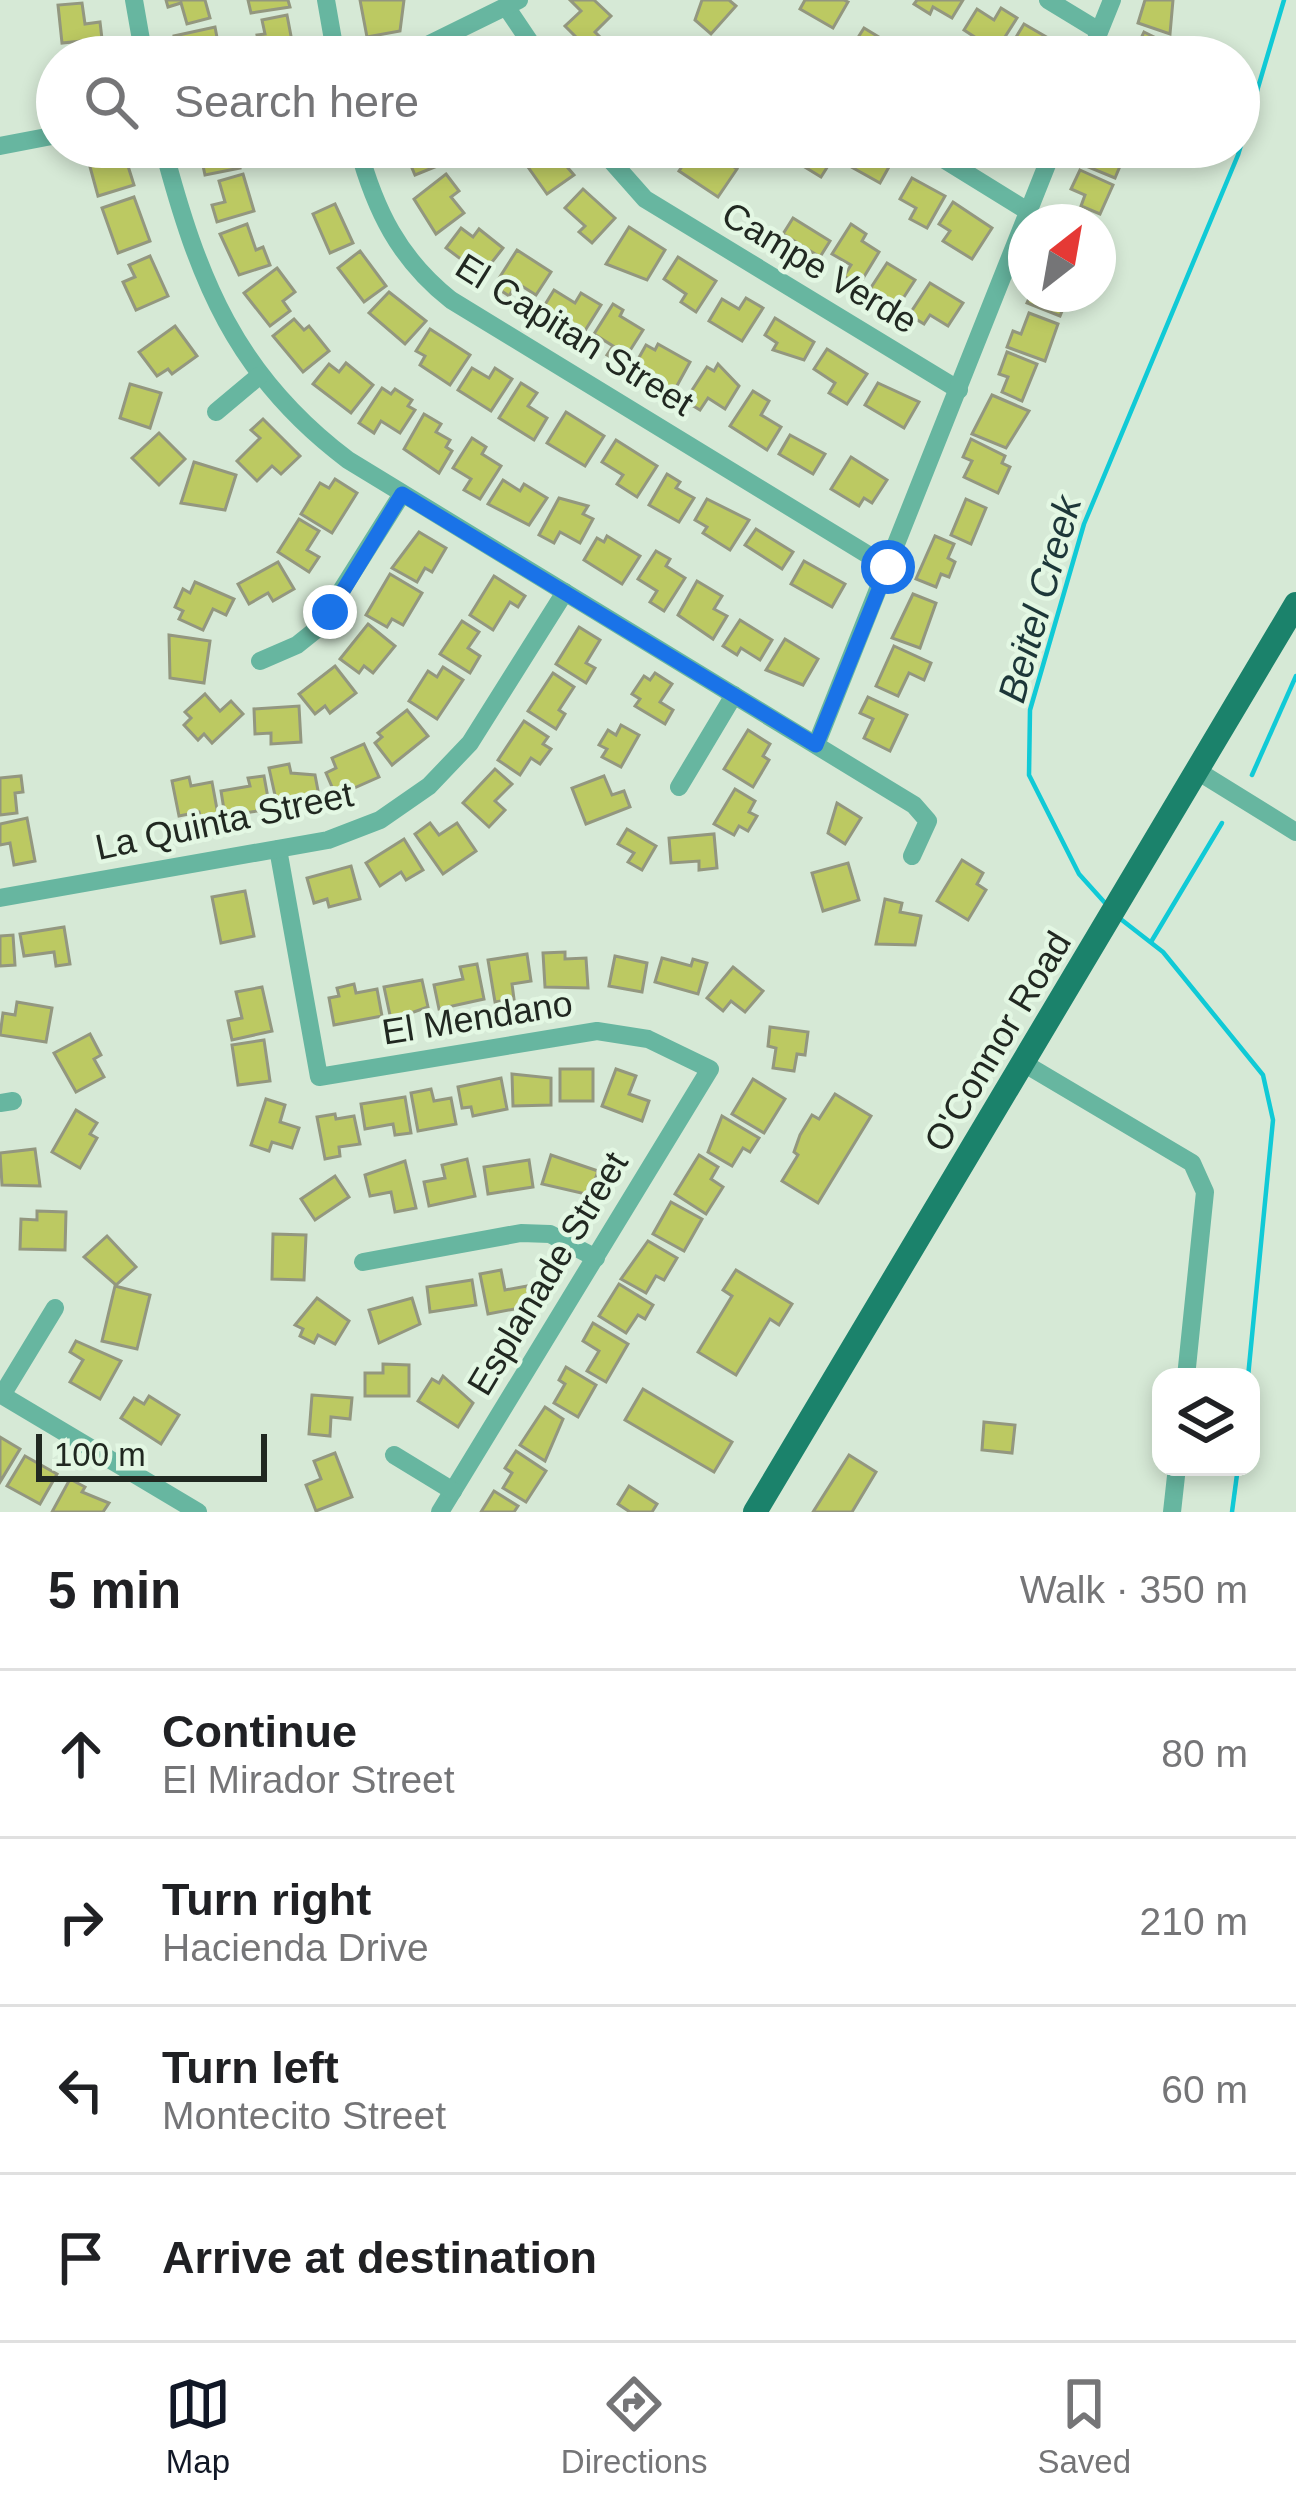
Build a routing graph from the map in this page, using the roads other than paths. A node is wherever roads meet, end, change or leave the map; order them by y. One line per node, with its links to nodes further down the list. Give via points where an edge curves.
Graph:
1 (134, 0): 7 (street)
2 (326, 0): 8 (street)
3 (1048, 0): 6 (street)
4 (1112, 0): 6 (street)
5 (513, 4): 9 (street); 10 (street)
6 (1099, 32): 11 (street)
7 (140, 36)
8 (332, 36)
9 (447, 36)
10 (529, 36)
11 (1097, 36)
12 (36, 139): 13 (street)
13 (0, 146)
14 (169, 168): 22 (street, via 205,284)
15 (366, 168): 26 (street, El Capitan Street, via 388,231 433,285)
16 (618, 168): 23 (street, Campe Verde, via 645,199)
17 (958, 168): 19 (street)
18 (1046, 168): 20 (street)
19 (1016, 204)
20 (1032, 204)
21 (1008, 265): 23 (street)
22 (259, 376): 24 (street); 25 (street, via 317,437)
23 (959, 390): 26 (street)
24 (216, 412)
25 (402, 494): 27 (street); 29 (street, via 317,628)
26 (888, 567): 31 (street)
27 (565, 592): 30 (street); 35 (street, La Quinta Street, via 470,743 429,786 352,833)
28 (1296, 604): 32 (main road, O'Connor Road)
29 (260, 661)
30 (734, 694): 31 (street); 33 (street)
31 (816, 745): 36 (street, via 924,813 926,830)
32 (1199, 772): 34 (street); 38 (main road, O'Connor Road)
33 (679, 787)
34 (1296, 832)
35 (278, 849): 37 (street, La Quinta Street); 39 (street, El Mendano, via 319,1077 596,1031 648,1039)
36 (912, 856)
37 (0, 898)
38 (1025, 1064): 43 (street, via 1192,1162 1201,1175); 50 (main road, O'Connor Road)
39 (710, 1069): 40 (street, Esplanade Street)
40 (596, 1258): 41 (street, via 550,1234 521,1233); 47 (street, Esplanade Street)
41 (363, 1262)
42 (55, 1308): 44 (street)
43 (1187, 1368)
44 (1, 1395): 48 (street)
45 (394, 1455): 47 (street)
46 (1176, 1476): 51 (street)
47 (453, 1491): 49 (street, Esplanade Street)
48 (198, 1512)
49 (440, 1512)
50 (755, 1512)
51 (1172, 1512)

